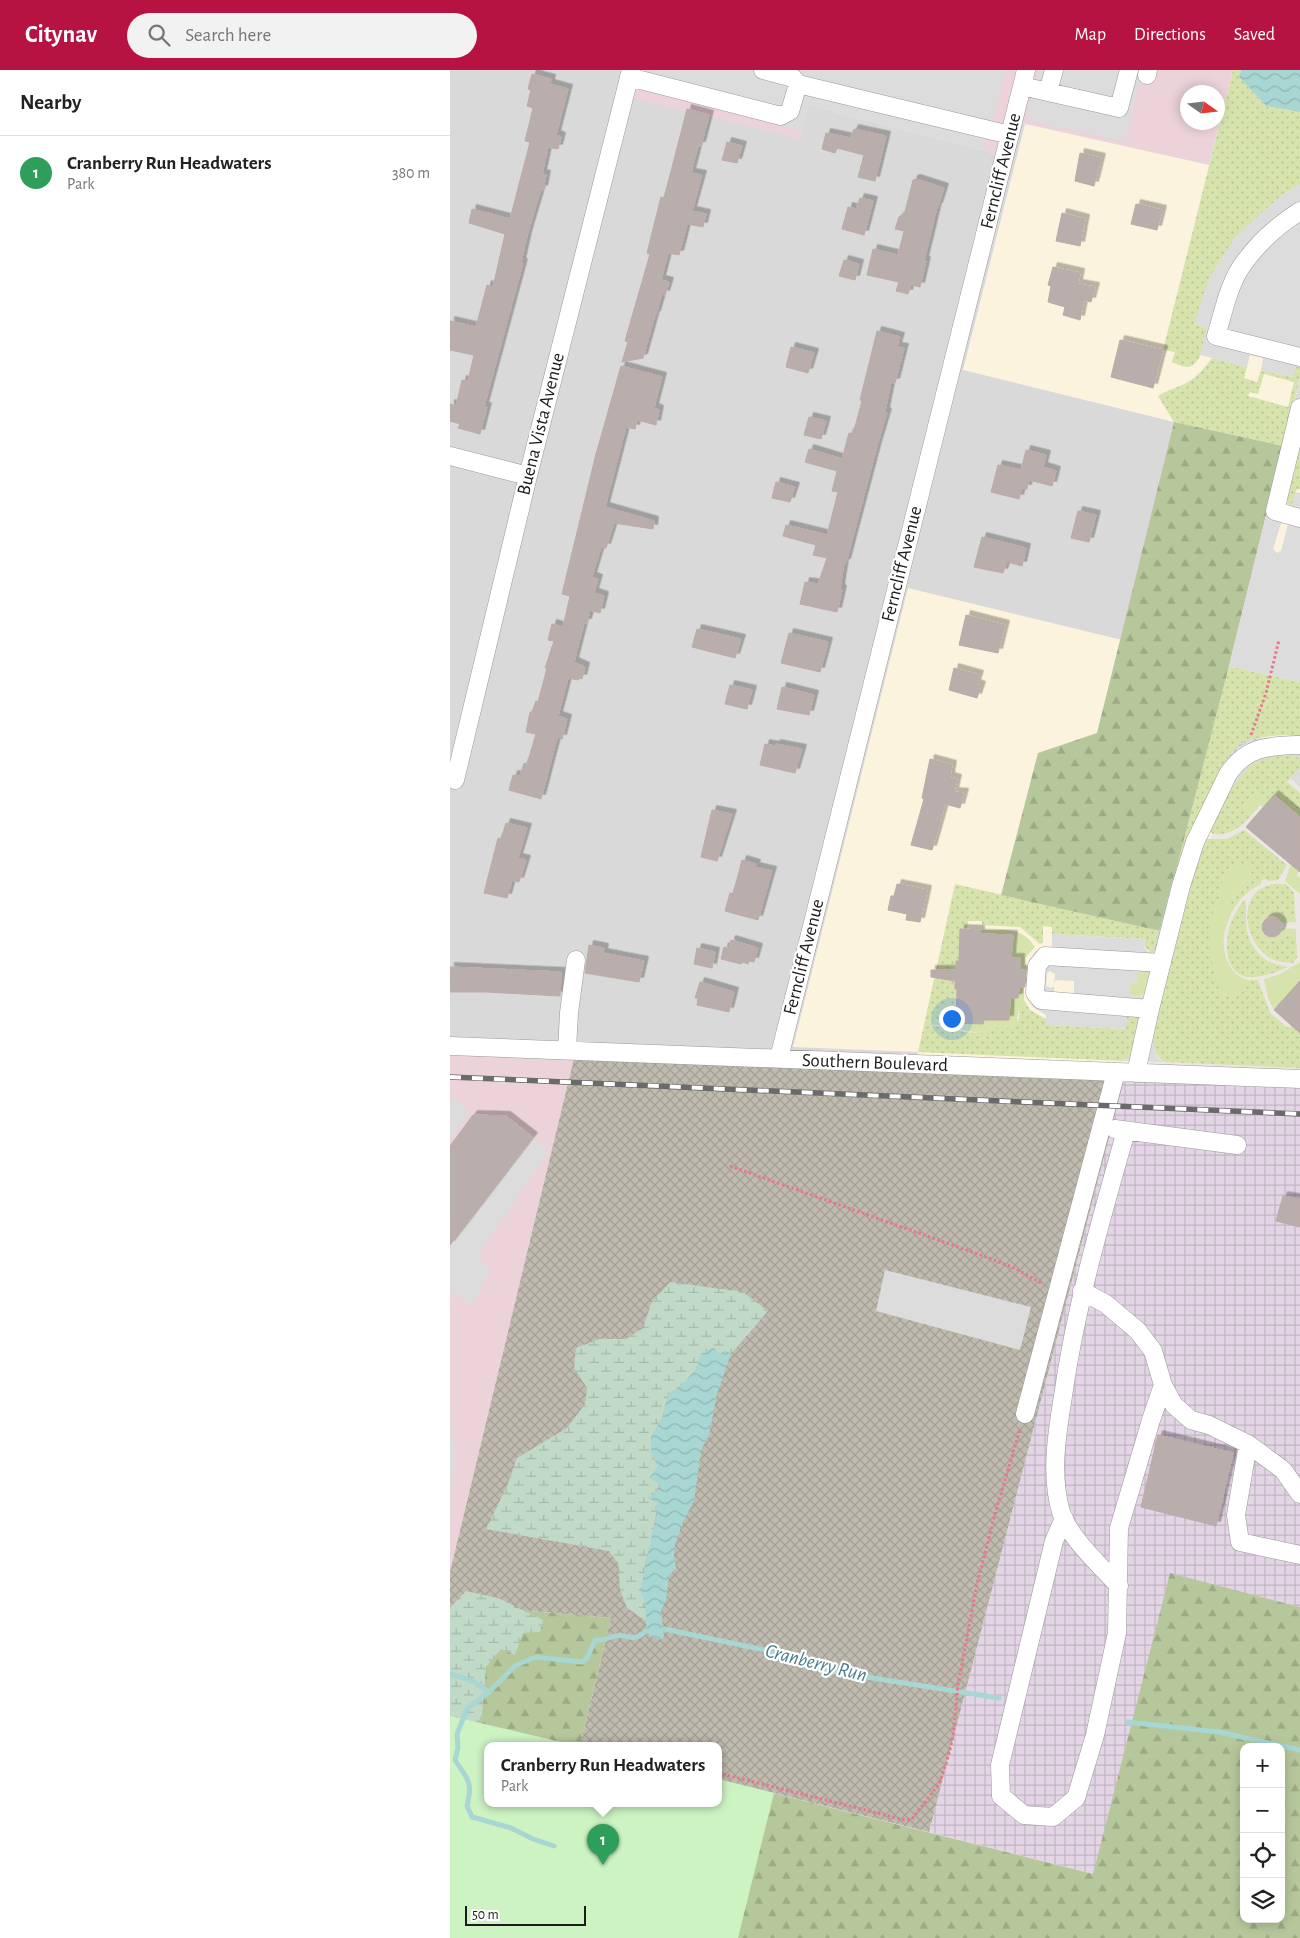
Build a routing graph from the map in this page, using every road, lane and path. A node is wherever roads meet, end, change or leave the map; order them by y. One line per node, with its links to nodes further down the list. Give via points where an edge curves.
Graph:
1 (763, 70): 6 (street, via 793,78)
2 (1054, 70): 7 (street)
3 (1129, 70): 7 (street, via 1119,108)
4 (630, 73): 6 (street, via 781,116 790,111); 13 (street, Buena Vista Avenue)
5 (1024, 78): 7 (street); 8 (street, Ferncliff Avenue)
6 (798, 84): 8 (street)
7 (1048, 92)
8 (1010, 134): 24 (street, Ferncliff Avenue)
9 (1300, 211): 10 (street, via 1284,221 1254,250 1241,268 1216,336)
10 (1300, 357)
11 (1300, 408): 14 (street, via 1275,511)
12 (450, 456): 13 (street)
13 (528, 476): 18 (street, Buena Vista Avenue)
14 (1300, 518)
15 (1280, 640): 17 (path, via 1249,739)
16 (1300, 745): 17 (street, via 1270,746)
17 (1250, 753): 20 (street, via 1228,774 1195,842)
18 (455, 780)
19 (576, 960): 23 (street)
20 (1162, 963): 21 (street); 21 (street, via 1045,956 1037,966 1035,993 1041,1000)
21 (1150, 1009): 26 (street)
22 (450, 1046): 23 (street, Southern Boulevard)
23 (567, 1050): 24 (street, Southern Boulevard)
24 (779, 1058): 25 (street, Southern Boulevard)
25 (1116, 1072): 26 (street, Southern Boulevard); 28 (street)
26 (1136, 1072): 27 (street, Southern Boulevard)
27 (1300, 1079)
28 (1102, 1128): 29 (street); 33 (street)
29 (1126, 1131): 30 (street); 32 (street)
30 (1237, 1145)
31 (730, 1166): 33 (path, via 989,1258)
32 (1082, 1291): 34 (street, via 1106,1304 1138,1331 1153,1352); 38 (street, via 1059,1420 1055,1474)
33 (1058, 1292): 35 (street)
34 (1164, 1385): 36 (street, via 1174,1405 1191,1420); 40 (street, via 1119,1528)
35 (1025, 1414): 41 (path, via 979,1575 958,1685 953,1737 939,1784 912,1818 905,1820)
36 (1248, 1444): 37 (street, via 1283,1470); 39 (street, via 1236,1515 1240,1542)
37 (1300, 1494)
38 (1064, 1518): 40 (street, via 1078,1540); 40 (street, via 1054,1541 1000,1765 1001,1796 1024,1815 1053,1817 1076,1798 1095,1735 1117,1633)
39 (1300, 1555)
40 (1119, 1586)
41 (722, 1774)

